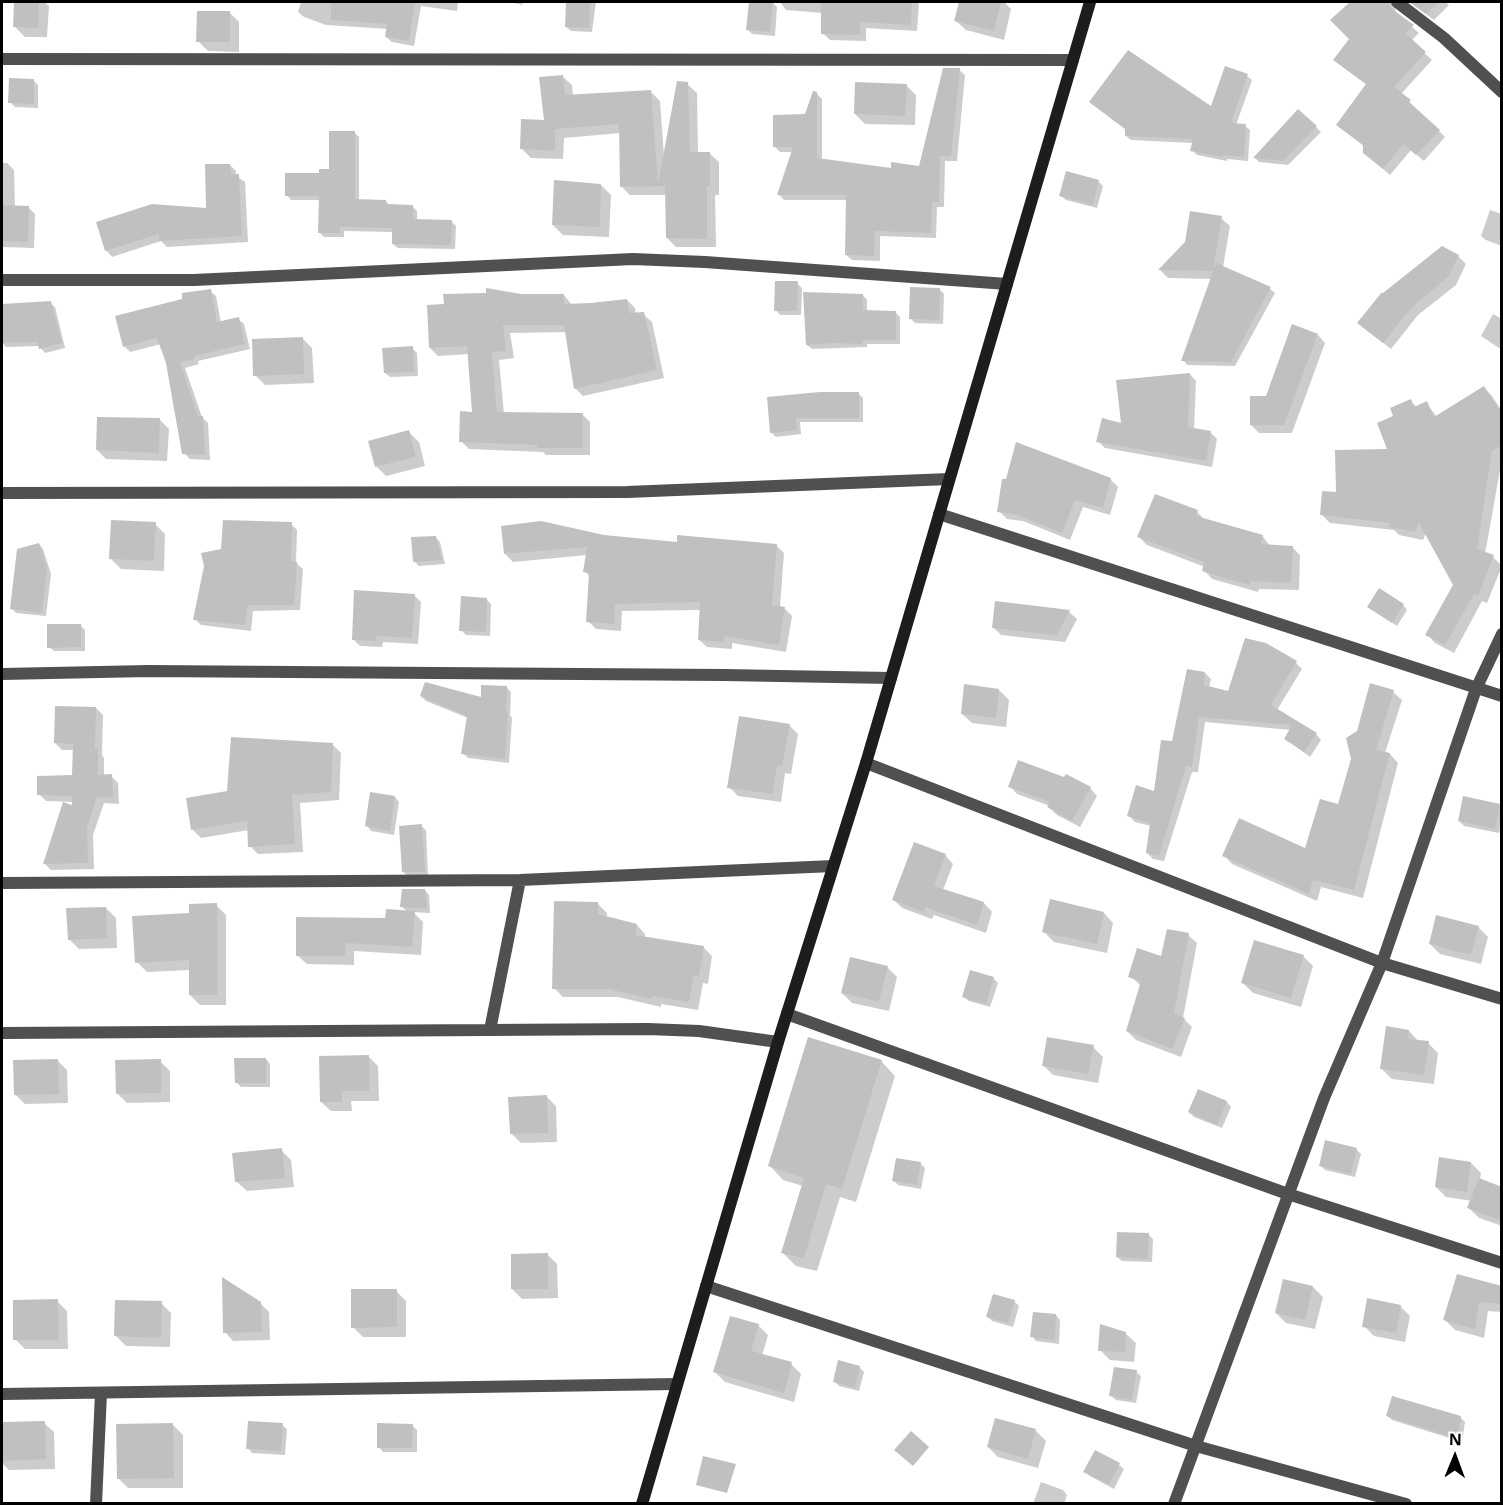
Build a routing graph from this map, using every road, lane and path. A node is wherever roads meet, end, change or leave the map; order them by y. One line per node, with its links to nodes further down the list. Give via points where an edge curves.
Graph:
1 (1090, 2): 4 (street)
2 (1397, 2): 5 (street, via 1444,38)
3 (2, 58): 4 (street)
4 (1073, 60): 7 (street)
5 (1502, 92)
6 (2, 280): 7 (street, via 194,280 633,259)
7 (1007, 284): 8 (street)
8 (949, 479): 9 (street, via 627,492); 10 (street)
9 (2, 493)
10 (939, 514): 13 (street); 14 (street)
11 (1502, 634): 14 (street)
12 (2, 674): 13 (street, via 160,671)
13 (891, 678): 16 (street)
14 (1476, 689): 15 (street); 20 (street)
15 (1502, 696)
16 (866, 764): 17 (street); 20 (street)
17 (833, 866): 18 (street); 22 (street)
18 (519, 880): 19 (street); 23 (street)
19 (2, 883)
20 (1382, 963): 21 (street); 26 (street)
21 (1502, 999)
22 (787, 1014): 25 (street); 26 (street)
23 (490, 1030): 24 (street); 25 (street, via 699,1031)
24 (2, 1033)
25 (778, 1042): 28 (street)
26 (1288, 1194): 27 (street); 32 (street)
27 (1502, 1263)
28 (706, 1286): 29 (street); 32 (street)
29 (677, 1384): 30 (street); 34 (street)
30 (101, 1392): 31 (street); 33 (street)
31 (2, 1394)
32 (1196, 1446): 35 (street); 36 (street)
33 (96, 1503)
34 (642, 1503)
35 (1174, 1503)
36 (1406, 1503)

